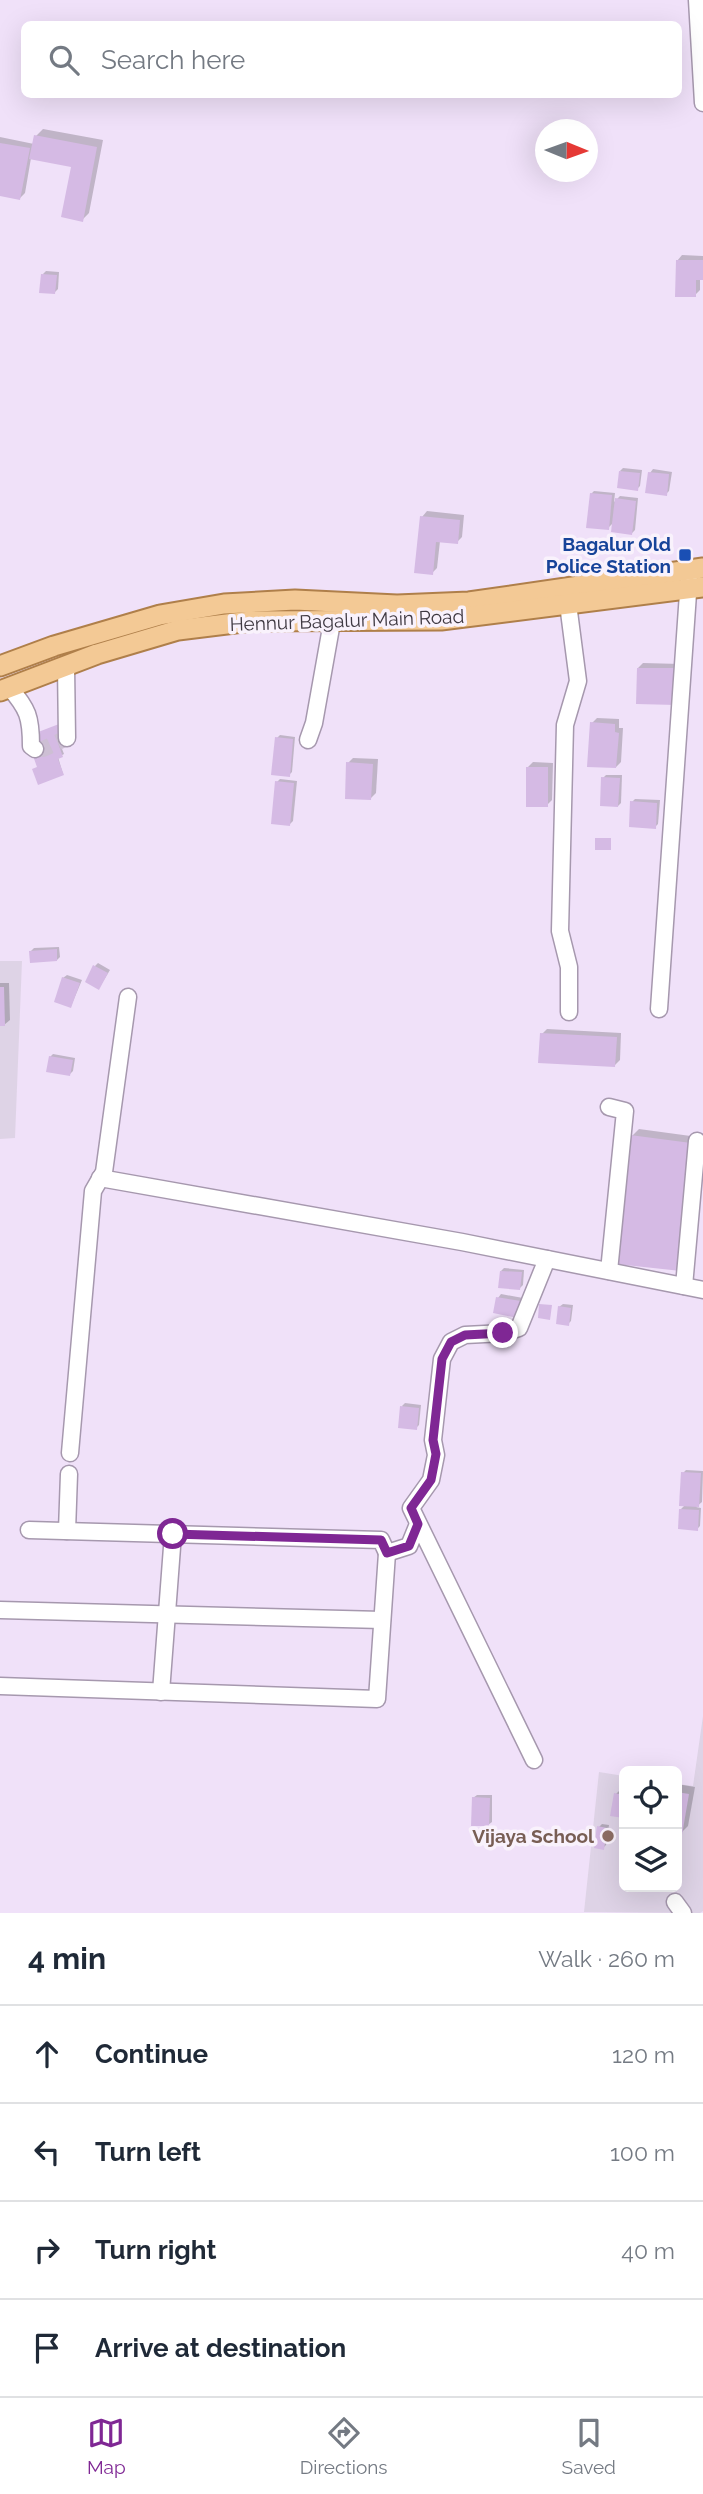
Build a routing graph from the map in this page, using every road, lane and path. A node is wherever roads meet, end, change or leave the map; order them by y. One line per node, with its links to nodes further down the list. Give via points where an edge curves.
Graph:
1 (697, 0): 2 (street)
2 (703, 103)
3 (696, 578): 4 (main road, Hennur Bagalur Main Road); 6 (main road, Hennur Bagalur Main Road, via 469,602 224,604 160,615); 13 (street)
4 (568, 604): 5 (main road, Hennur Bagalur Main Road, via 441,620); 14 (street, via 578,681 565,725 559,930 569,967)
5 (332, 622): 7 (main road, Hennur Bagalur Main Road, via 251,621 178,630); 10 (street)
6 (0, 666)
7 (66, 666): 8 (main road, Hennur Bagalur Main Road); 9 (street)
8 (4, 689): 11 (street, via 29,712)
9 (67, 738)
10 (308, 740)
11 (35, 750)
12 (128, 997): 17 (street)
13 (659, 1009)
14 (569, 1012)
15 (609, 1107): 19 (street, via 625,1110)
16 (697, 1141): 20 (street)
17 (100, 1178): 18 (street); 22 (street, via 93,1191)
18 (547, 1259): 19 (street); 24 (street, via 519,1328 465,1335 451,1342 442,1359 431,1480 411,1508)
19 (609, 1271): 20 (street)
20 (684, 1286): 21 (street)
21 (703, 1290)
22 (70, 1453)
23 (69, 1474): 26 (street)
24 (418, 1524): 28 (street, via 409,1546); 34 (street)
25 (29, 1530): 26 (street)
26 (67, 1531): 27 (street)
27 (173, 1534): 28 (street, via 381,1540); 30 (street)
28 (387, 1553): 31 (street)
29 (0, 1610): 30 (street)
30 (169, 1615): 31 (street); 33 (street)
31 (382, 1620): 33 (street, via 377,1699)
32 (0, 1686): 33 (street)
33 (161, 1692)
34 (534, 1760)

